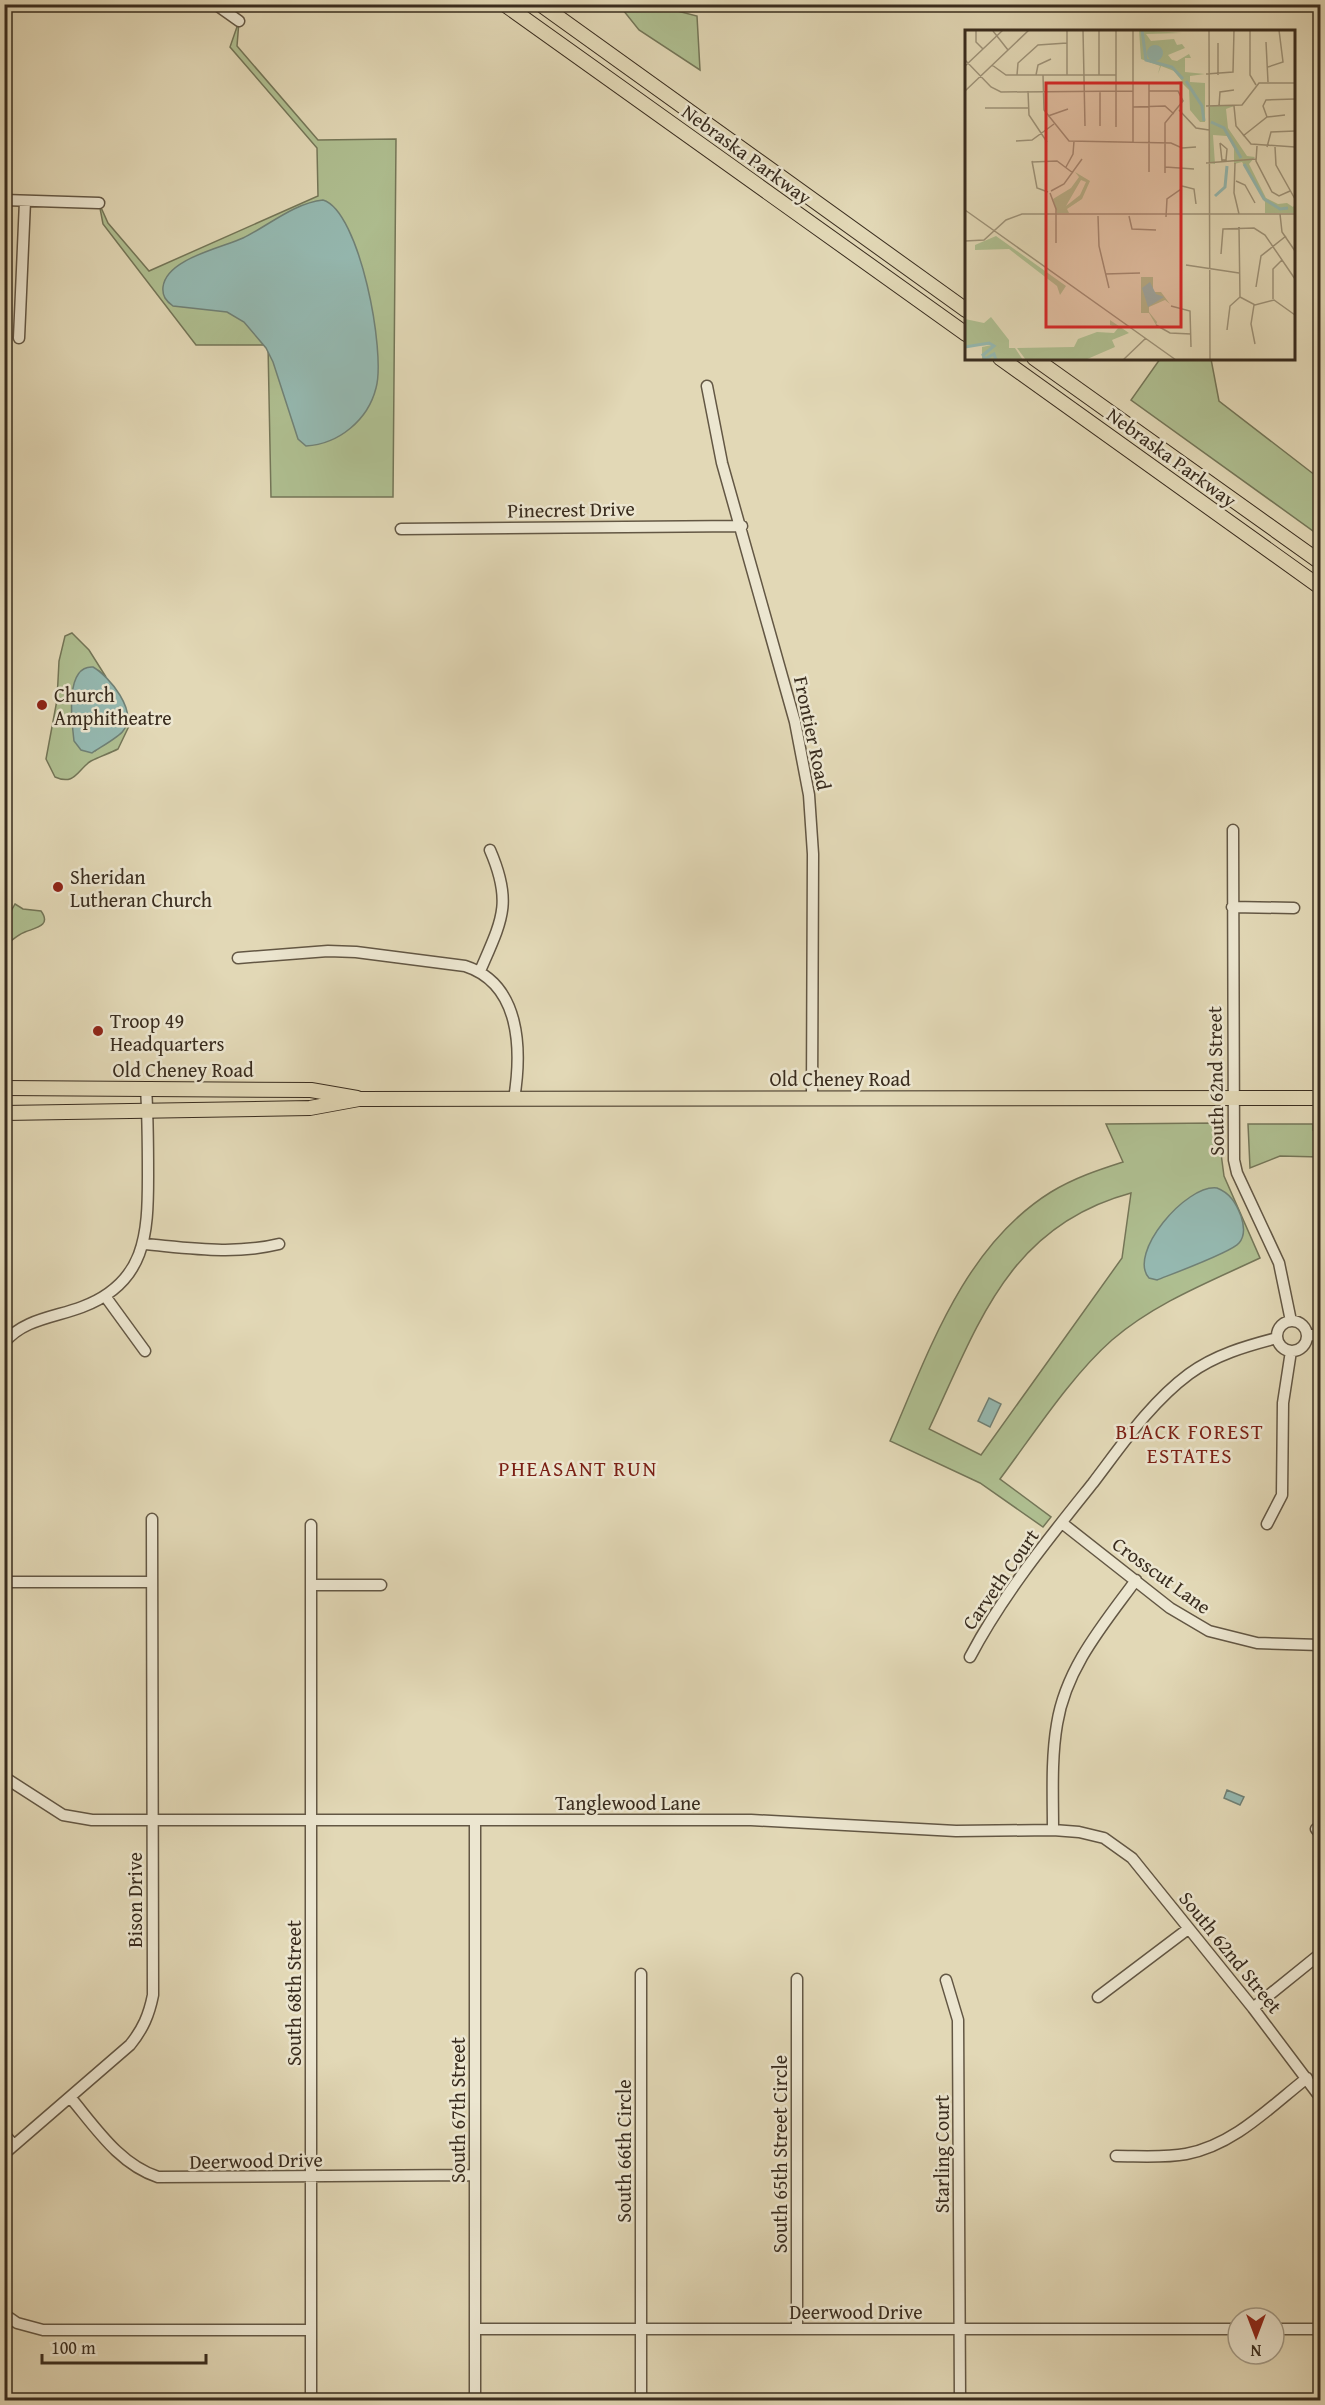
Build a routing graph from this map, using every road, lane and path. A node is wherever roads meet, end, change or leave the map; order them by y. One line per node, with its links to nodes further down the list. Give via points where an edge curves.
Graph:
1 (215, 4): 4 (street)
2 (504, 4): 9 (main road, Nebraska Parkway)
3 (540, 4): 8 (main road, Nebraska Parkway)
4 (239, 21)
5 (4, 201): 6 (street)
6 (26, 201): 7 (street); 10 (street)
7 (99, 203)
8 (965, 309)
9 (965, 333)
10 (19, 338)
11 (1003, 360): 17 (main road, Nebraska Parkway)
12 (1037, 360): 16 (main road, Nebraska Parkway)
13 (707, 386): 14 (street, Frontier Road, via 722,463)
14 (742, 526): 15 (street, Pinecrest Drive); 26 (street, Frontier Road, via 795,722 809,795 813,854)
15 (401, 529)
16 (1320, 562)
17 (1320, 587)
18 (1233, 830): 20 (street, South 62nd Street)
19 (490, 850): 23 (street, via 501,877 504,902 502,918)
20 (1232, 907): 21 (street); 27 (street, South 62nd Street)
21 (1294, 908)
22 (238, 958): 23 (street, via 356,952)
23 (480, 971): 30 (street, via 501,988 513,1012 518,1079)
24 (4, 1088): 25 (main road, Old Cheney Road)
25 (146, 1089): 29 (main road, Old Cheney Road, via 311,1090); 31 (street)
26 (812, 1098): 27 (main road, Old Cheney Road); 30 (main road, Old Cheney Road)
27 (1232, 1098): 28 (main road, Old Cheney Road); 36 (street, South 62nd Street, via 1235,1167 1282,1272)
28 (1320, 1098)
29 (359, 1099): 30 (main road, Old Cheney Road); 31 (main road, Old Cheney Road, via 310,1108)
30 (514, 1099)
31 (147, 1109): 32 (main road, Old Cheney Road); 33 (street)
32 (4, 1113)
33 (144, 1244): 34 (street, via 230,1251); 35 (street, via 134,1267)
34 (279, 1244)
35 (105, 1296): 40 (street, via 79,1309 30,1323); 41 (street)
36 (1291, 1321): 38 (street, via 1300,1323); 39 (street, via 1281,1325)
37 (1320, 1334): 38 (street)
38 (1307, 1336): 42 (street, via 1300,1348)
39 (1277, 1338): 42 (street, via 1282,1347); 44 (street, Carveth Court, via 1239,1348 1172,1388 1151,1409)
40 (4, 1343)
41 (145, 1351)
42 (1291, 1351): 45 (street, via 1283,1403 1282,1495)
43 (152, 1519): 49 (street, Bison Drive)
44 (1062, 1523): 47 (street, Crosscut Lane); 53 (street, Carveth Court, via 991,1618)
45 (1267, 1524)
46 (311, 1525): 50 (street, South 68th Street)
47 (1136, 1580): 52 (street, Crosscut Lane, via 1170,1608 1224,1637 1257,1643); 58 (street, via 1090,1641 1068,1685 1057,1724)
48 (4, 1582): 49 (street)
49 (151, 1582): 55 (street, Bison Drive)
50 (312, 1585): 51 (street); 57 (street, South 68th Street)
51 (381, 1585)
52 (1320, 1645)
53 (970, 1657)
54 (4, 1777): 55 (street, Tanglewood Lane, via 63,1815 79,1820)
55 (151, 1820): 57 (street, Tanglewood Lane); 68 (street, Bison Drive, via 150,2011 130,2045)
56 (475, 1820): 57 (street, Tanglewood Lane); 58 (street, Tanglewood Lane, via 752,1820 956,1831); 74 (street, South 67th Street)
57 (311, 1821): 75 (street, South 68th Street)
58 (1053, 1830): 59 (street, Tanglewood Lane)
59 (1104, 1838): 60 (street, South 62nd Street, via 1132,1858)
60 (1188, 1929): 65 (street); 66 (street, South 62nd Street)
61 (1320, 1954): 66 (street)
62 (641, 1974): 78 (street, South 66th Circle)
63 (797, 1979): 79 (street, South 65th Street Circle)
64 (946, 1980): 80 (street, Starling Court, via 958,2020)
65 (1098, 1997)
66 (1253, 2008): 67 (street, South 62nd Street)
67 (1307, 2078): 69 (street, South 62nd Street); 73 (street, via 1219,2144 1185,2154)
68 (70, 2097): 71 (street, Bison Drive); 75 (street, Deerwood Drive, via 122,2157 143,2172 171,2178)
69 (1320, 2097)
70 (4, 2134): 71 (street)
71 (14, 2145): 72 (street, Bison Drive)
72 (4, 2154)
73 (1116, 2156)
74 (475, 2175): 75 (street, Deerwood Drive); 77 (street, South 67th Street)
75 (311, 2177): 84 (street, South 68th Street)
76 (4, 2314): 84 (street, via 17,2323 43,2330)
77 (475, 2329): 78 (street, Deerwood Drive); 86 (street, South 67th Street)
78 (640, 2329): 79 (street, Deerwood Drive); 87 (street, South 66th Circle)
79 (796, 2329): 80 (street, Deerwood Drive)
80 (960, 2329): 81 (street, Deerwood Drive); 88 (street, Starling Court)
81 (1226, 2329)
82 (1286, 2329): 83 (street)
83 (1320, 2329)
84 (311, 2330): 85 (street, South 68th Street)
85 (311, 2400)
86 (475, 2400)
87 (641, 2400)
88 (960, 2400)

